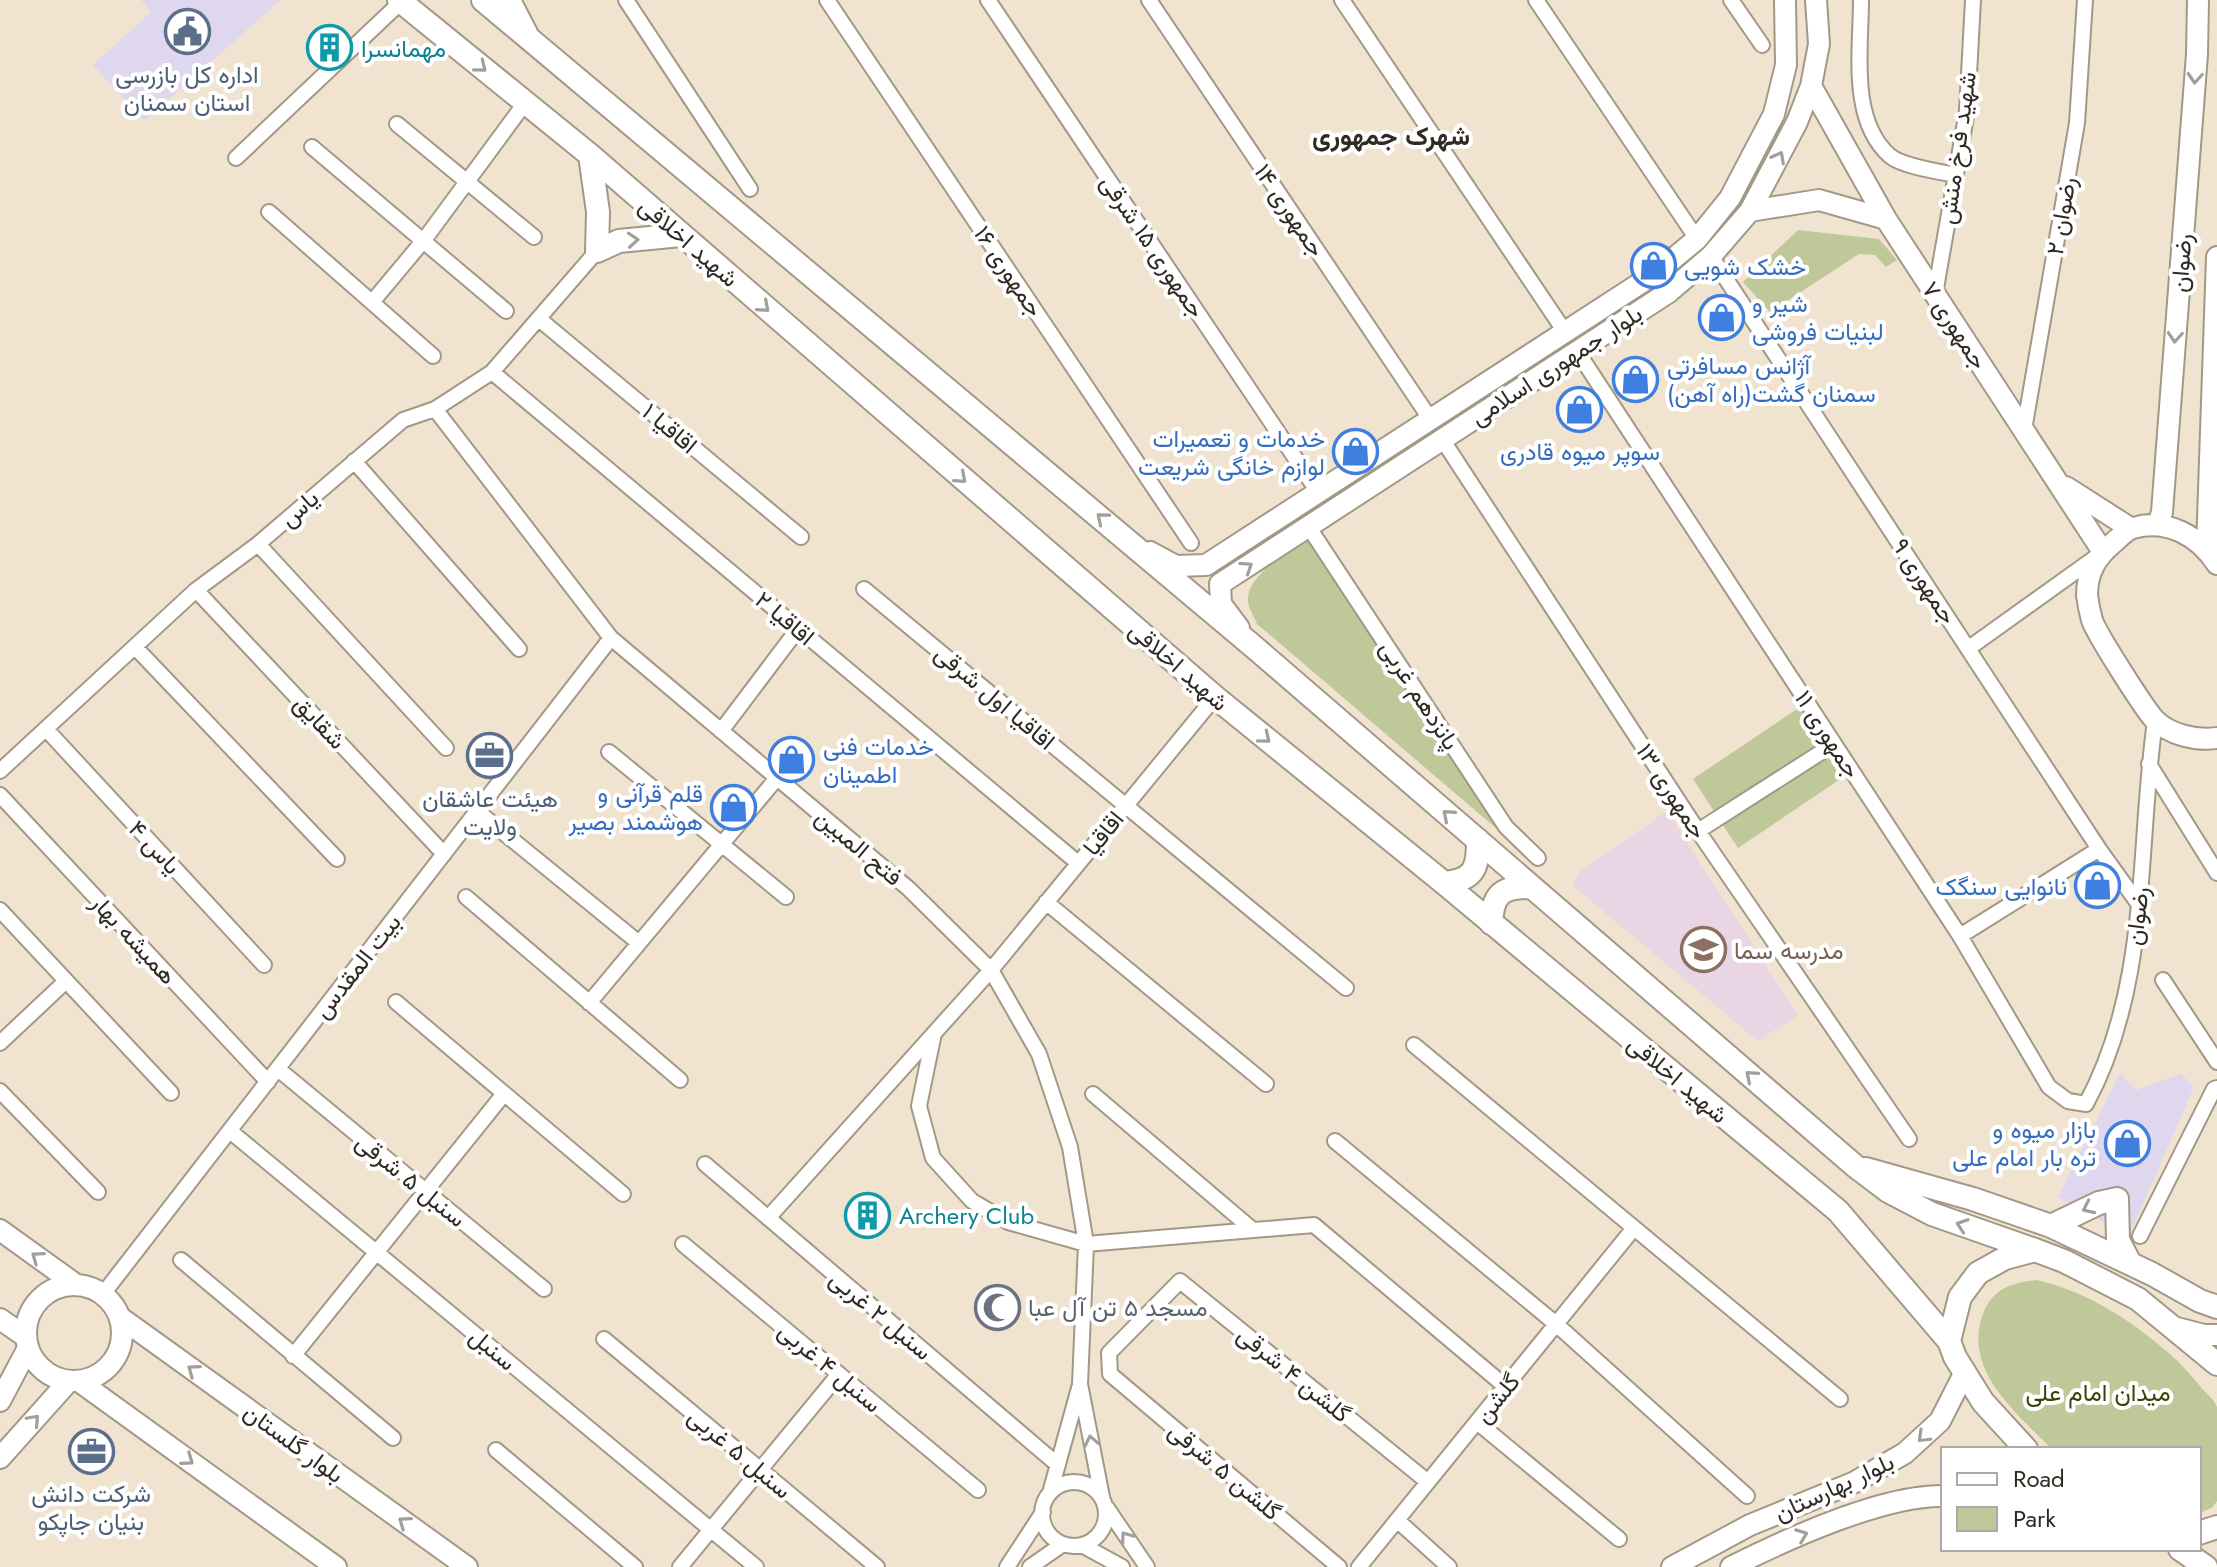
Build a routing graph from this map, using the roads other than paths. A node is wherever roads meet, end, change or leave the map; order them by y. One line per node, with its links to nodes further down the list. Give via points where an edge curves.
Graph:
1 (483, 0): 17 (main road, شهید اخلاقی)
2 (510, 0): 17 (street)
3 (626, 0): 27 (street)
4 (827, 0): 59 (street, جمهوری ۱۶)
5 (988, 0): 53 (street, جمهوری ۱۵ شرقی)
6 (1149, 0): 48 (street, جمهوری ۱۴)
7 (1342, 0): 43 (street)
8 (1536, 0): 33 (street)
9 (1731, 0): 18 (street)
10 (1785, 0): 33 (street, بلوار جمهوری اسلامی, via 1786,65 1774,114 1730,198)
11 (1816, 0): 19 (street, بلوار جمهوری اسلامی, via 1819,44)
12 (1861, 0): 25 (street, via 1861,90 1867,125 1891,157)
13 (1973, 0): 25 (street, شهید فرخ منش, via 1967,111)
14 (2085, 0): 49 (street, رضوان ۲, via 2077,123)
15 (2198, 0): 54 (street, رضوان, one-way to 54)
16 (400, 1): 20 (main road, شهید اخلاقی, one-way to 20); 24 (street)
17 (528, 35): 58 (main road, شهید اخلاقی, one-way to 17)
18 (1762, 45)
19 (1811, 86): 28 (street, بلوار جمهوری اسلامی, one-way to 19); 30 (street, جمهوری ۷)
20 (525, 103): 23 (main road, شهید اخلاقی); 26 (street)
21 (397, 124): 26 (street)
22 (312, 147): 34 (street)
23 (590, 155): 31 (main road, شهید اخلاقی); 35 (main road)
24 (236, 158)
25 (1956, 175): 39 (street, شهید فرخ منش)
26 (468, 180): 32 (street); 34 (street)
27 (750, 189)
28 (1750, 211): 30 (street, via 1819,200); 36 (street, بلوار جمهوری اسلامی)
29 (269, 212): 40 (street)
30 (1886, 219): 39 (street, جمهوری ۷)
31 (681, 235): 35 (main road, one-way to 31, via 619,241); 73 (main road, شهید اخلاقی, one-way to 73)
32 (534, 237)
33 (1697, 239): 43 (street, بلوار جمهوری اسلامی, via 1656,273)
34 (424, 240): 40 (street); 41 (street)
35 (597, 251): 42 (street, یاس)
36 (1711, 256): 44 (street, بلوار جمهوری اسلامی, via 1669,292); 71 (street, جمهوری ۹)
37 (2217, 257): 38 (street, رضوان)
38 (2216, 284): 62 (street, رضوان)
39 (1935, 294): 49 (street, جمهوری ۷)
40 (373, 301): 45 (street)
41 (506, 311)
42 (539, 319): 46 (street, یاس); 57 (street, اقاقیا ۱)
43 (1565, 332): 48 (street, بلوار جمهوری اسلامی)
44 (1577, 351): 50 (street, بلوار جمهوری اسلامی); 78 (street, جمهوری ۱۱)
45 (433, 356)
46 (492, 372): 47 (street, یاس); 67 (street, اقاقیا ۲)
47 (435, 409): 51 (street, یاس, via 403,420); 68 (street, فتح المبین)
48 (1431, 420): 53 (street, بلوار جمهوری اسلامی)
49 (2024, 430): 52 (street, جمهوری ۷)
50 (1442, 439): 55 (street, بلوار جمهوری اسلامی); 87 (street, جمهوری ۱۳)
51 (354, 461): 60 (street, یاس); 72 (street)
52 (2059, 483): 56 (street); 61 (street, جمهوری ۷)
53 (1318, 492): 63 (street, بلوار جمهوری اسلامی)
54 (2158, 525): 56 (street); 62 (street, via 2185,533)
55 (1308, 526): 64 (street, بلوار جمهوری اسلامی, one-way to 55); 92 (street, پانزدهم غربی, via 1506,827)
56 (2130, 528): 61 (street)
57 (801, 537)
58 (1131, 543): 63 (street, via 1176,566); 70 (main road, شهید اخلاقی)
59 (1191, 543)
60 (258, 544): 66 (street, یاس); 79 (street)
61 (2103, 552): 71 (street); 74 (street, via 2091,567 2087,596 2092,622)
62 (2212, 556)
63 (1206, 565): 64 (street, via 1206,580)
64 (1220, 584): 70 (street, via 1221,604)
65 (864, 589): 85 (street, اقاقیا اول شرقی)
66 (196, 590): 69 (street, یاس); 91 (street, شقایق)
67 (798, 629): 76 (street); 94 (street, اقاقیا ۲)
68 (611, 638): 76 (street, فتح المبین); 86 (street, بیت المقدس)
69 (135, 647): 75 (street, یاس); 93 (street)
70 (1254, 647): 88 (main road, شهید اخلاقی, one-way to 70)
71 (1969, 648): 90 (street, جمهوری ۹)
72 (519, 649)
73 (1215, 697): 85 (street, اقاقیا); 96 (main road, شهید اخلاقی, one-way to 96)
74 (2155, 721): 77 (street, via 2177,734); 81 (street, رضوان)
75 (46, 729): 82 (street, یاس); 106 (street, یاس ۴)
76 (721, 731): 83 (street, فتح المبین)
77 (2217, 738)
78 (1834, 744): 87 (street); 104 (street, جمهوری ۱۱)
79 (446, 748)
80 (609, 752): 89 (street)
81 (2149, 764): 95 (street); 101 (street, رضوان)
82 (0, 771)
83 (777, 778): 89 (street); 107 (street, فتح المبین, via 909,889)
84 (0, 795): 119 (street, همیشه بهار)
85 (1126, 805): 94 (street, اقاقیا); 110 (street)
86 (477, 811): 91 (street, بیت المقدس); 105 (street)
87 (1698, 831): 128 (street, جمهوری ۱۳)
88 (1478, 840): 96 (main road, via 1471,875); 97 (main road, شهید اخلاقی)
89 (721, 844): 99 (street); 105 (street)
90 (2099, 849): 101 (street, جمهوری ۹); 104 (street)
91 (444, 854): 117 (street, بیت المقدس)
92 (1538, 858)
93 (337, 859)
94 (1078, 863): 100 (street, اقاقیا)
95 (2217, 873)
96 (1444, 883): 103 (main road, شهید اخلاقی)
97 (1531, 887): 103 (main road, via 1501,893 1492,904); 131 (main road, شهید اخلاقی, one-way to 97)
98 (466, 897): 112 (street)
99 (786, 897)
100 (1046, 902): 107 (street, اقاقیا); 120 (street)
101 (2140, 906): 126 (street, رضوان, via 2127,992 2102,1075)
102 (0, 910): 109 (street)
103 (1491, 923): 157 (main road, شهید اخلاقی, via 1838,1211)
104 (1960, 936): 126 (street, جمهوری ۱۱, via 2049,1087 2068,1101)
105 (639, 943): 112 (street)
106 (264, 965)
107 (991, 970): 113 (street, اقاقیا); 142 (street, فتح المبین, via 1044,1067 1070,1147)
108 (2163, 980): 116 (street)
109 (66, 981): 114 (street); 123 (street)
110 (1346, 988)
111 (396, 1002): 125 (street)
112 (589, 1003): 118 (street)
113 (934, 1033): 135 (street, اقاقیا); 142 (street, via 919,1106 933,1158 972,1201 1008,1222)
114 (0, 1043)
115 (1414, 1045): 137 (street)
116 (2217, 1062)
117 (278, 1069): 119 (street, بیت المقدس); 132 (street, سنبل ۵ شرقی)
118 (680, 1080)
119 (268, 1082): 127 (street, بیت المقدس)
120 (1266, 1084)
121 (2217, 1088): 140 (street)
122 (0, 1091): 133 (street)
123 (171, 1093)
124 (1093, 1094): 139 (street)
125 (503, 1095): 132 (street); 134 (street)
126 (2086, 1104)
127 (230, 1131): 144 (street, سنبل); 149 (street, بیت المقدس)
128 (1909, 1139)
129 (1335, 1141): 153 (street)
130 (705, 1164): 135 (street, سنبل ۲ غربی)
131 (1855, 1166): 136 (main road); 143 (main road, شهید اخلاقی, one-way to 131, via 1932,1214)
132 (426, 1191): 144 (street); 148 (street, سنبل ۵ شرقی)
133 (98, 1192)
134 (623, 1194)
135 (768, 1218): 174 (street, سنبل ۲ غربی)
136 (2051, 1226): 146 (main road); 146 (main road, one-way to 136, via 2118,1240 2117,1199)
137 (1634, 1228): 153 (street, گلشن); 167 (street)
138 (0, 1230): 147 (street, one-way to 138)
139 (1253, 1230): 142 (street); 166 (street, via 1314,1225)
140 (2140, 1236)
141 (683, 1244): 162 (street, سنبل ۴ غربی)
142 (1086, 1244): 165 (street, فتح المبین)
143 (2035, 1250): 154 (main road, شهید اخلاقی, via 2138,1299); 157 (main road, via 1978,1273 1960,1297)
144 (377, 1252): 159 (street); 184 (street, سنبل)
145 (181, 1260): 159 (street)
146 (2130, 1263): 150 (main road)
147 (75, 1284): 149 (street); 158 (street, via 45,1294 34,1306 27,1321)
148 (544, 1289)
149 (103, 1294): 151 (street)
150 (2217, 1307)
151 (121, 1318): 164 (street, via 123,1336 115,1359 96,1377); 190 (street, بلوار گلستان, one-way to 151)
152 (0, 1319): 158 (street)
153 (1556, 1324): 166 (street, گلشن); 179 (street)
154 (2177, 1328): 155 (street); 160 (main road, شهید اخلاقی)
155 (2217, 1335)
156 (604, 1339): 175 (street, سنبل ۵ غربی)
157 (1949, 1341): 161 (main road, شهید اخلاقی)
158 (27, 1342): 164 (street, via 43,1371); 168 (street)
159 (293, 1356): 170 (street)
160 (2217, 1364)
161 (1965, 1372): 171 (main road, شهید اخلاقی, via 1983,1402); 202 (street, بلوار بهارستان, one-way to 202, via 1940,1421 1905,1453 1855,1482 1750,1525)
162 (839, 1374): 175 (street); 177 (street, سنبل ۴ غربی)
163 (1110, 1374): 176 (street, گلشن ۴ شرقی, via 1109,1353 1180,1281); 199 (street, گلشن ۵ شرقی)
164 (74, 1382): 173 (street, one-way to 164); 189 (street, one-way to 189)
165 (1080, 1384): 174 (street); 181 (street, one-way to 165)
166 (1506, 1387): 169 (street, گلشن)
167 (1840, 1399)
168 (0, 1401)
169 (1477, 1422): 176 (street, گلشن); 185 (street)
170 (393, 1438)
171 (2024, 1447)
172 (496, 1450): 191 (street)
173 (0, 1458)
174 (1058, 1465): 178 (street)
175 (760, 1470): 184 (street); 194 (street, سنبل ۵ غربی)
176 (1428, 1482): 183 (street, گلشن)
177 (978, 1490)
178 (1050, 1493): 181 (street, via 1077,1482 1095,1489); 182 (street)
179 (1747, 1496)
180 (1941, 1496): 203 (street, بلوار بهارستان, one-way to 180, via 1867,1511 1915,1496)
181 (1104, 1502): 187 (street, via 1107,1516 1099,1535); 198 (street, one-way to 181)
182 (1043, 1512): 186 (street, via 1047,1531); 195 (street)
183 (1397, 1520): 200 (street, گلشن); 201 (street)
184 (711, 1529): 192 (street); 193 (street, سنبل)
185 (1619, 1539)
186 (1063, 1544): 187 (street); 196 (street)
187 (1082, 1545): 197 (street)
188 (2183, 1551): 204 (main road)
189 (336, 1567)
190 (467, 1567)
191 (635, 1567)
192 (680, 1567)
193 (756, 1567)
194 (877, 1567)
195 (1007, 1567)
196 (1030, 1567)
197 (1122, 1567)
198 (1147, 1567)
199 (1339, 1567)
200 (1359, 1567)
201 (1449, 1567)
202 (1672, 1567)
203 (1731, 1567)
204 (2206, 1567)

